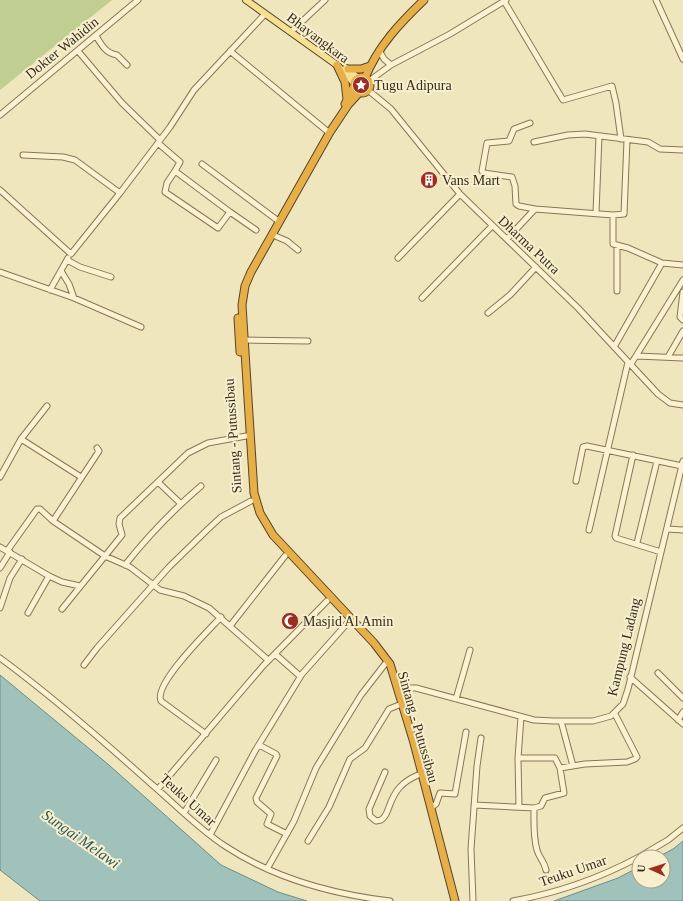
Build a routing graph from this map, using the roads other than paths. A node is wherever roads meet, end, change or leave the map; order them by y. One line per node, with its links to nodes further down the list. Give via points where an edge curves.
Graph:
1 (138, 0): 10 (street, Dokter Wahidin)
2 (246, 0): 8 (main road, Bhayangkara)
3 (252, 0): 9 (main road, Bhayangkara)
4 (325, 0): 9 (street)
5 (424, 0): 11 (highway, Sintang - Putussibau)
6 (656, 0): 14 (street)
7 (505, 1): 17 (street); 28 (street, via 563,100 612,86)
8 (265, 14): 13 (street); 16 (main road, Bhayangkara)
9 (293, 30): 19 (main road, Bhayangkara)
10 (96, 36): 12 (street, Dokter Wahidin); 15 (street, via 105,49 117,55)
11 (379, 50): 17 (street); 18 (highway, Sintang - Putussibau)
12 (78, 51): 24 (street, Dokter Wahidin); 30 (street)
13 (230, 51): 26 (street); 30 (street, via 188,97)
14 (683, 59)
15 (127, 65)
16 (337, 65): 20 (main road, Bhayangkara); 23 (highway, via 345,82)
17 (391, 65): 20 (street)
18 (370, 66): 19 (highway); 20 (highway, Sintang - Putussibau)
19 (348, 69): 20 (main road, Bhayangkara)
20 (360, 81): 21 (highway); 22 (highway); 23 (highway, Sintang - Putussibau)
21 (368, 90): 22 (highway); 38 (street, Dharma Putra, via 391,109)
22 (359, 93): 46 (highway, Sintang - Putussibau, via 330,132)
23 (347, 101): 26 (highway, Sintang - Putussibau)
24 (0, 115)
25 (530, 123): 39 (street, via 514,129 509,141 487,143 482,171 512,177 516,204)
26 (327, 131): 43 (highway, Sintang - Putussibau)
27 (599, 136): 28 (street); 31 (street, via 568,135); 41 (street)
28 (621, 139): 29 (street)
29 (627, 140): 32 (street, via 650,142 660,149); 42 (street, via 625,213)
30 (159, 141): 35 (street, via 180,162); 37 (street)
31 (534, 142)
32 (683, 150)
33 (23, 155): 37 (street, via 63,156 74,160)
34 (202, 164): 43 (street)
35 (175, 171): 40 (street); 40 (street, via 165,189 168,195 216,227)
36 (0, 190): 50 (street)
37 (120, 193): 50 (street)
38 (460, 194): 44 (street, Dharma Putra); 51 (street)
39 (535, 209): 41 (street); 47 (street)
40 (230, 212): 45 (street)
41 (596, 213): 42 (street)
42 (613, 215): 48 (street, via 611,240)
43 (277, 220): 78 (highway, Sintang - Putussibau, via 245,275 238,296)
44 (492, 226): 47 (street, Dharma Putra); 64 (street)
45 (256, 230)
46 (273, 235): 49 (street, via 287,241); 69 (highway, Sintang - Putussibau, via 245,286 242,305)
47 (507, 239): 55 (street, Dharma Putra)
48 (617, 246): 53 (street); 61 (street)
49 (298, 250)
50 (71, 254): 52 (street)
51 (398, 258)
52 (67, 260): 56 (street); 58 (street)
53 (662, 263): 54 (street); 71 (street)
54 (683, 265)
55 (536, 267): 65 (street, via 510,295); 71 (street, Dharma Putra)
56 (61, 271): 60 (street); 63 (street)
57 (0, 272): 60 (street)
58 (111, 277)
59 (683, 280): 72 (street)
60 (50, 290): 63 (street)
61 (617, 291)
62 (683, 292): 66 (street, via 680,317)
63 (74, 298): 67 (street)
64 (422, 298)
65 (488, 313)
66 (683, 320)
67 (141, 327)
68 (683, 331): 73 (street)
69 (244, 340): 70 (street); 78 (highway, Sintang - Putussibau)
70 (308, 341)
71 (614, 347): 75 (street, Dharma Putra)
72 (637, 356): 73 (street); 75 (street)
73 (668, 358): 74 (street)
74 (683, 358)
75 (630, 363): 76 (street, Dharma Putra, via 666,400); 82 (street)
76 (683, 405)
77 (47, 406): 80 (street)
78 (246, 408): 79 (highway, Sintang - Putussibau); 114 (highway, Sintang - Putussibau, via 254,493 264,522 294,560)
79 (246, 436): 89 (street, via 218,440 188,453); 91 (highway, Sintang - Putussibau)
80 (21, 439): 86 (street); 87 (street)
81 (97, 448): 87 (street, via 99,451)
82 (608, 450): 83 (street); 88 (street, via 584,447); 95 (street)
83 (633, 455): 84 (street); 97 (street, via 614,535 616,538)
84 (657, 461): 85 (street); 97 (street)
85 (682, 464): 94 (street, Kampung Ladang)
86 (0, 477)
87 (81, 477): 93 (street)
88 (576, 481)
89 (158, 482): 92 (street); 101 (street, via 120,518 122,535)
90 (201, 486): 92 (street)
91 (251, 501): 102 (highway, Sintang - Putussibau, via 262,526); 108 (street, via 210,526)
92 (180, 503): 104 (street, via 147,537)
93 (53, 521): 99 (street, via 37,509); 101 (street)
94 (667, 529): 96 (street); 100 (street, Kampung Ladang)
95 (588, 530)
96 (683, 530)
97 (637, 543): 100 (street, via 640,547)
98 (0, 547): 99 (street)
99 (9, 551): 103 (street); 105 (street)
100 (661, 552): 124 (street, Kampung Ladang)
101 (105, 556): 104 (street); 107 (street)
102 (285, 556): 109 (highway, Sintang - Putussibau); 115 (street)
103 (22, 559): 106 (street); 110 (street, via 10,578)
104 (125, 565): 108 (street)
105 (0, 568)
106 (49, 576): 107 (street); 112 (street)
107 (80, 586): 111 (street)
108 (153, 586): 113 (street, via 202,604); 121 (street)
109 (327, 602): 114 (highway, Sintang - Putussibau); 117 (street)
110 (0, 608)
111 (62, 609)
112 (28, 613)
113 (221, 617): 115 (street); 136 (street, via 168,678 160,695 161,701)
114 (350, 621): 120 (highway, Sintang - Putussibau); 123 (street); 125 (highway, Sintang - Putussibau, via 388,660)
115 (230, 626): 119 (street)
116 (470, 650): 127 (street)
117 (275, 654): 119 (street); 123 (street)
118 (0, 658): 145 (street, Teuku Umar, via 76,718)
119 (268, 660): 136 (street)
120 (385, 664): 128 (highway, Sintang - Putussibau); 152 (street, via 361,695 316,768)
121 (84, 665)
122 (658, 673): 126 (street)
123 (300, 676): 138 (street)
124 (630, 677): 130 (street, Kampung Ladang, via 623,704); 132 (street)
125 (399, 688): 127 (street, Kampung Ladang, via 416,688); 147 (highway, Sintang - Putussibau)
126 (683, 698)
127 (456, 699): 131 (street, Kampung Ladang)
128 (399, 705): 144 (highway, Sintang - Putussibau); 154 (street, via 388,710 365,748 350,759 329,807)
129 (683, 712): 132 (street)
130 (615, 714): 133 (street, Kampung Ladang, via 593,721); 141 (street, via 636,758 627,762)
131 (521, 717): 133 (street, Kampung Ladang, via 539,721); 139 (street)
132 (678, 720): 134 (street)
133 (561, 721): 141 (street)
134 (683, 724)
135 (466, 732): 147 (street, via 455,794 440,793)
136 (206, 734): 145 (street)
137 (481, 738): 146 (street)
138 (259, 745): 152 (street, via 277,756 256,802 271,814 267,824); 153 (street)
139 (518, 758): 142 (street, via 555,758); 148 (street)
140 (216, 760): 150 (street)
141 (573, 766): 142 (street)
142 (560, 768): 149 (street, via 564,793 547,797 541,806)
143 (385, 772): 144 (street, via 369,809 370,816 376,821 386,816 403,782)
144 (418, 775): 156 (highway, Sintang - Putussibau)
145 (158, 789): 150 (street, Teuku Umar)
146 (474, 805): 148 (street); 162 (street, via 471,859)
147 (432, 807): 156 (highway, Sintang - Putussibau)
148 (519, 807): 149 (street)
149 (534, 808): 159 (street, via 537,849)
150 (184, 813): 153 (street, Teuku Umar)
151 (683, 828): 155 (street, Teuku Umar)
152 (287, 834): 158 (street)
153 (210, 835): 158 (street, Teuku Umar)
154 (308, 841)
155 (652, 849)
156 (442, 853): 161 (highway, Sintang - Putussibau)
157 (631, 860): 163 (street, Teuku Umar, via 574,885 540,896)
158 (267, 869): 160 (street, Teuku Umar, via 305,884)
159 (546, 870)
160 (390, 901)
161 (455, 901)
162 (473, 901)
163 (513, 901)

